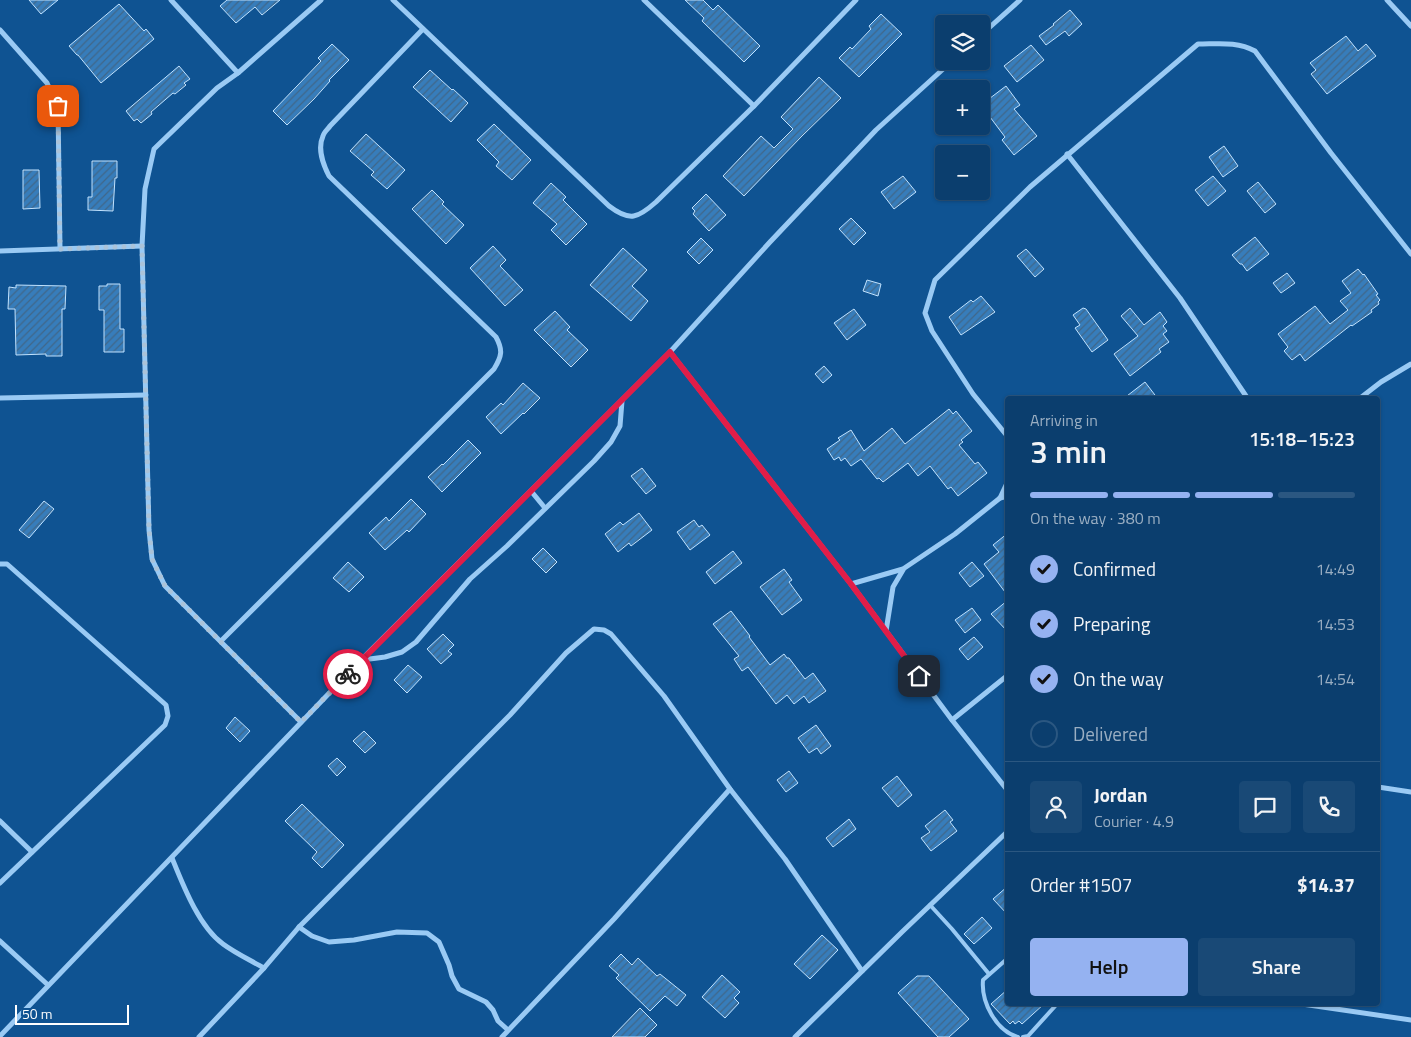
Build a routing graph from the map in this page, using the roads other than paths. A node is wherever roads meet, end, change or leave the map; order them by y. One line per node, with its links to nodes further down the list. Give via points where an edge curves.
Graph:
1 (321, 0): 13 (street)
2 (393, 0): 10 (street)
3 (644, 0): 14 (street)
4 (856, 0): 14 (street)
5 (1020, 0): 9 (street)
6 (1387, 0): 8 (street)
7 (174, 1): 13 (street)
8 (1411, 26)
9 (990, 27)
10 (423, 29): 14 (street, via 619,214 639,216 647,210); 37 (street, via 330,126 321,146 323,164 329,176 496,336 501,353 494,369)
11 (0, 30): 17 (street, via 47,83 58,106)
12 (942, 70): 20 (street, via 876,130)
13 (238, 72): 16 (street, via 154,149 145,189)
14 (754, 106)
15 (1067, 154): 19 (street, via 1198,44 1240,44 1255,51); 23 (street, via 1180,298); 27 (street, via 935,280 924,313 973,394)
16 (142, 246): 17 (street); 22 (street)
17 (60, 249): 18 (street)
18 (0, 251)
19 (1411, 254)
20 (670, 352): 26 (street); 35 (street)
21 (1411, 364): 24 (street)
22 (146, 395): 25 (street); 37 (street, via 152,559 165,586)
23 (1246, 396)
24 (1363, 396)
25 (0, 400)
26 (622, 400): 29 (street); 32 (street, via 620,426 611,442)
27 (1005, 434)
28 (1005, 487): 31 (street)
29 (531, 491): 32 (street); 38 (street)
30 (1005, 497): 31 (street)
31 (1000, 498): 34 (street)
32 (545, 508): 38 (street, via 470,579 416,642 402,652)
33 (0, 564): 48 (street, via 7,564 166,705 168,716 166,725)
34 (903, 569): 35 (street); 36 (street, via 893,588)
35 (851, 584): 36 (street)
36 (886, 631): 40 (street)
37 (221, 641): 41 (street)
38 (361, 660): 41 (street)
39 (1005, 677): 40 (street)
40 (952, 720): 42 (street)
41 (301, 722): 49 (street)
42 (1005, 787)
43 (1380, 787): 45 (street)
44 (730, 789): 52 (street, via 664,696 611,634 594,629 566,653 510,715); 56 (street, via 785,859); 62 (street, via 614,920)
45 (1411, 792)
46 (0, 821): 48 (street)
47 (1005, 834): 51 (street)
48 (32, 852): 50 (street)
49 (172, 858): 55 (street, via 188,897 208,929 222,944); 58 (street)
50 (0, 883)
51 (930, 905): 56 (street); 57 (lane)
52 (299, 927): 55 (street); 62 (street, via 329,942 396,932 427,933 439,942 459,989 486,1002)
53 (0, 941): 58 (street)
54 (1005, 961): 57 (lane)
55 (264, 968): 64 (street)
56 (862, 971): 66 (street)
57 (989, 974): 67 (lane, via 983,980 982,990 992,1016)
58 (48, 986): 63 (street)
59 (1055, 1006): 68 (lane, via 1028,1036)
60 (1316, 1006): 61 (street)
61 (1411, 1020)
62 (508, 1030): 65 (street)
63 (0, 1036)
64 (199, 1037)
65 (502, 1037)
66 (796, 1037)
67 (1018, 1037)
68 (1023, 1037)

